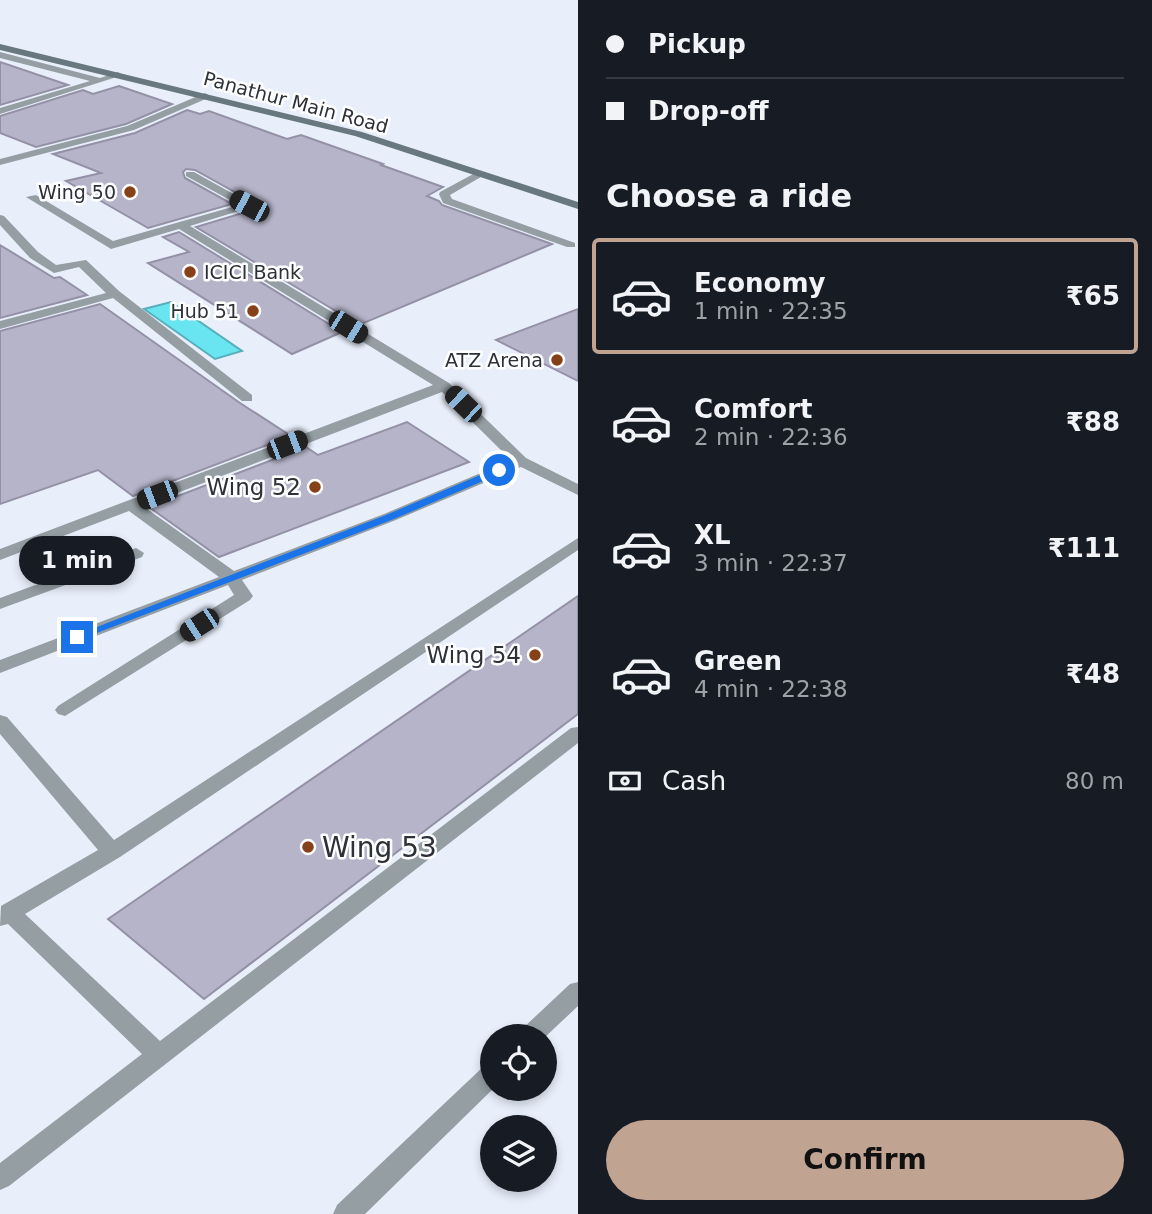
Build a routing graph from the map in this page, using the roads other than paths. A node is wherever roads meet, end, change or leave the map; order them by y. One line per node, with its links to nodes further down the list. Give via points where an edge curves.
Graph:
1 (0, 47): 3 (street, Panathur Main Road)
2 (0, 55): 4 (street)
3 (118, 75): 4 (street); 5 (street, Panathur Main Road)
4 (100, 80): 6 (street)
5 (205, 96): 7 (street, via 180,111 122,132); 9 (street, Panathur Main Road, via 358,134)
6 (0, 111)
7 (0, 162)
8 (190, 174): 13 (street, via 249,206)
9 (481, 174): 11 (street, Panathur Main Road); 14 (street, via 443,194 447,201)
10 (32, 197): 13 (street, via 111,245)
11 (578, 206)
12 (0, 218): 15 (street, via 34,255 54,269 82,263)
13 (181, 226): 17 (street)
14 (571, 244)
15 (115, 294): 16 (street); 18 (street)
16 (0, 325)
17 (444, 386): 19 (street); 21 (street)
18 (247, 398)
19 (521, 461): 20 (street); 25 (street)
20 (578, 490)
21 (131, 505): 24 (street); 25 (street)
22 (578, 543): 31 (street)
23 (136, 553): 26 (street)
24 (0, 555)
25 (232, 578): 27 (street); 28 (street, via 244,596)
26 (0, 604)
27 (0, 667)
28 (65, 710)
29 (0, 721): 31 (street)
30 (578, 733): 35 (street)
31 (112, 852): 32 (street)
32 (5, 915): 35 (street)
33 (578, 991): 34 (street)
34 (544, 1024)
35 (159, 1055): 37 (street)
36 (480, 1086): 38 (street)
37 (0, 1178)
38 (347, 1214)

